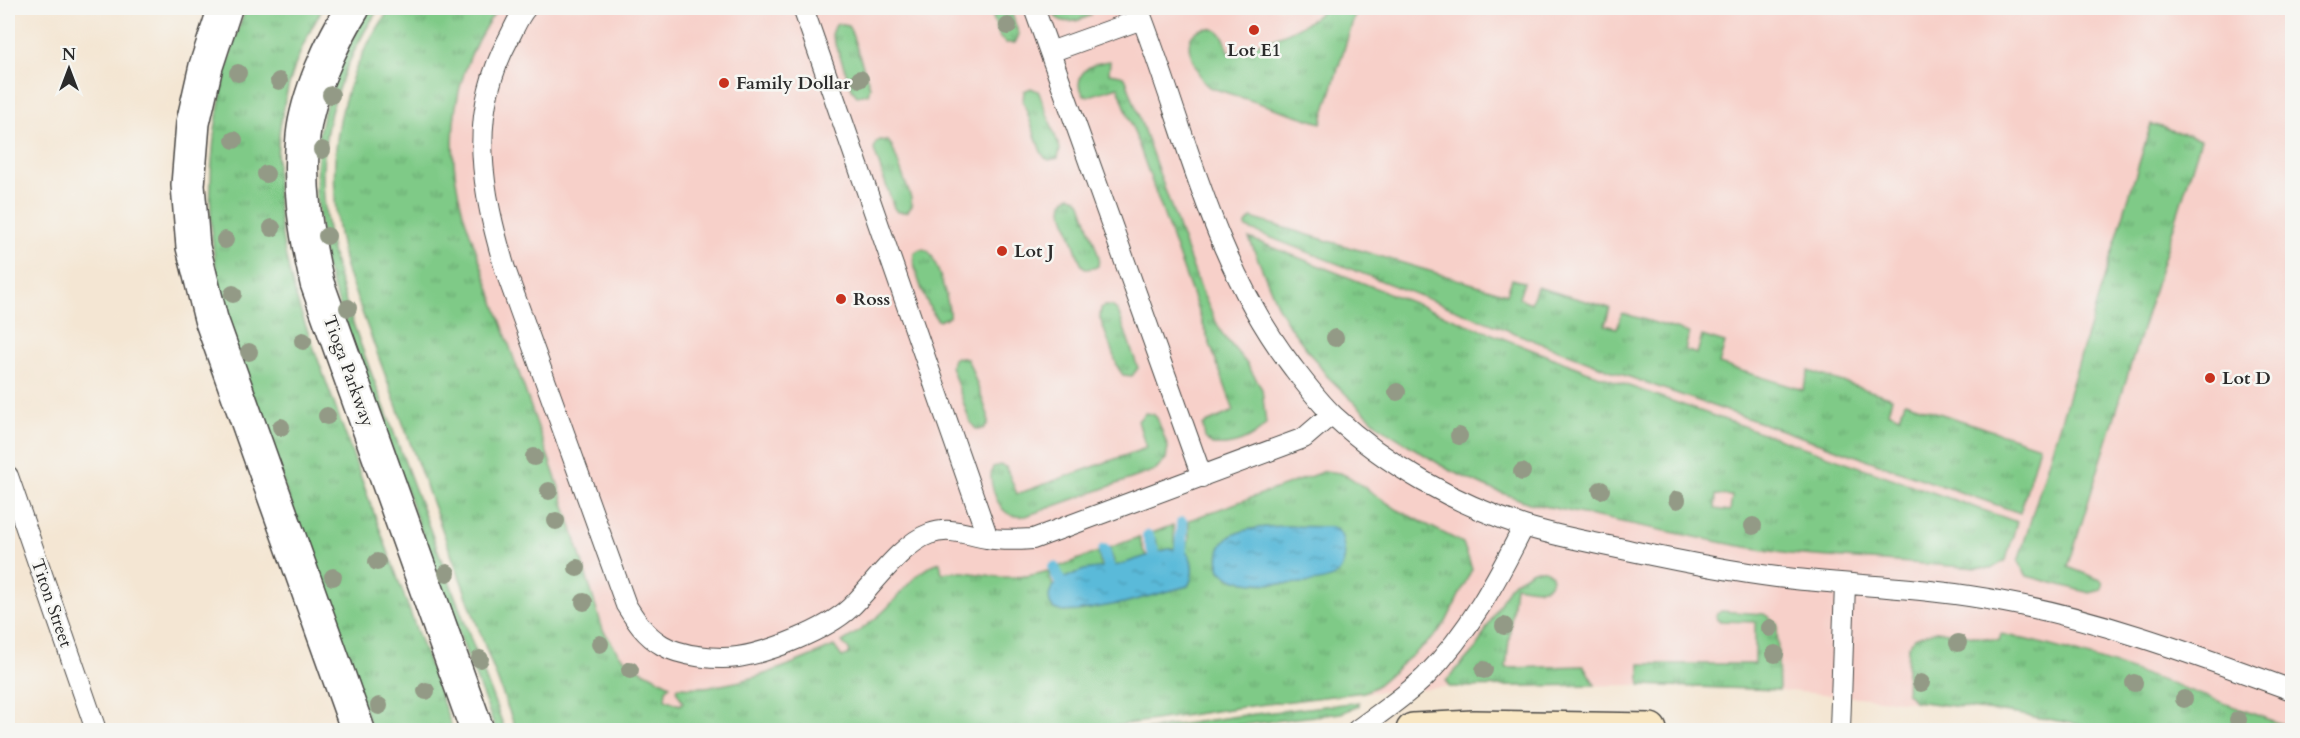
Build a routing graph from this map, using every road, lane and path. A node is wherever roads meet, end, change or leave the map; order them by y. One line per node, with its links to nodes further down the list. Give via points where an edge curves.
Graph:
1 (225, 8): 15 (street, via 193,123 188,185 193,247 211,319)
2 (353, 8): 17 (street, Tioga Parkway, via 326,60 303,135 305,228 317,283)
3 (526, 8): 12 (lane, via 498,59 484,110 482,151 489,215 617,581 639,627 663,645 694,656 737,657 786,643 848,609 893,562 927,534 948,530)
4 (803, 8): 12 (lane)
5 (1034, 8): 7 (lane)
6 (1140, 13): 7 (lane); 8 (lane, via 1209,210 1238,278 1259,319 1290,364)
7 (1050, 52): 10 (lane)
8 (1332, 414): 10 (lane, via 1304,438); 11 (lane, via 1376,450 1422,480)
9 (8, 476): 16 (lane, Titon Street)
10 (1202, 477): 12 (lane, via 1033,539)
11 (1524, 526): 13 (lane, via 1671,560); 18 (lane, via 1467,629 1425,677)
12 (988, 538)
13 (1845, 584): 14 (lane, via 2003,601 2056,613); 21 (lane)
14 (2292, 690)
15 (355, 729)
16 (96, 730)
17 (477, 730)
18 (1358, 730)
19 (1413, 730): 20 (main road)
20 (1650, 730)
21 (1840, 730)

